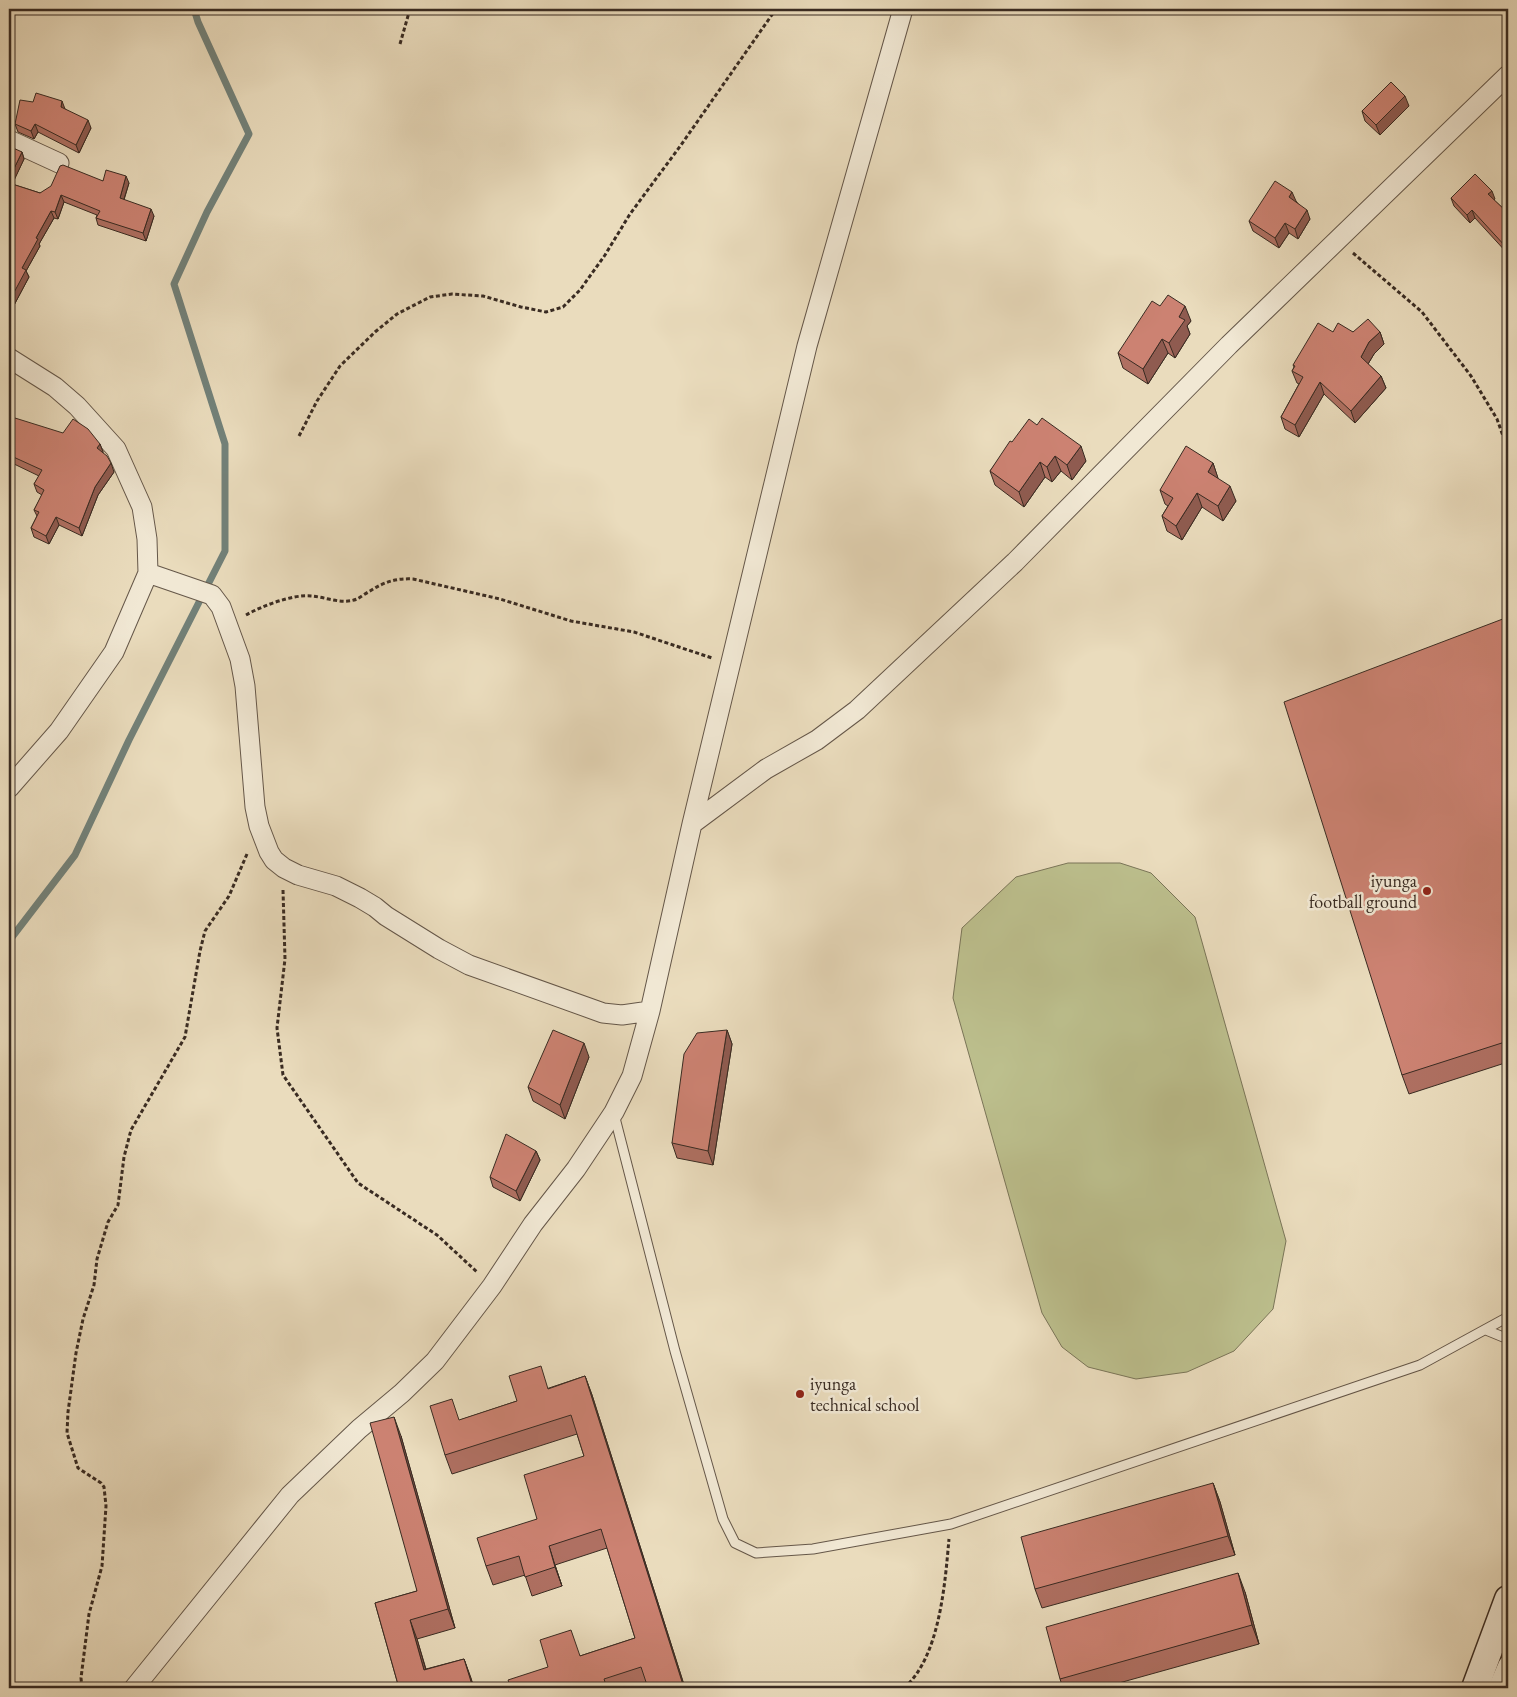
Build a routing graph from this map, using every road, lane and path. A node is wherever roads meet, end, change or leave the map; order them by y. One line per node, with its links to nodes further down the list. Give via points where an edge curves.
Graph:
1 (410, 9): 4 (path)
2 (776, 9): 10 (path, via 580,290 563,307 546,312 484,296 452,294 430,297 397,314 340,366 317,400)
3 (902, 9): 14 (street, via 807,346)
4 (400, 44)
5 (1508, 75): 8 (street)
6 (9, 140): 7 (street)
7 (59, 163)
8 (1337, 239): 11 (path, via 1422,312 1471,376 1498,419); 16 (street, via 1015,562 857,710 817,740 766,769)
9 (9, 358): 12 (street, via 78,406 116,449 142,507)
10 (299, 436)
11 (1508, 450)
12 (148, 573): 13 (street, via 212,595); 15 (street, via 114,652 59,731)
13 (228, 625): 14 (path, via 262,606 286,600 310,595 347,601 357,599 385,582 413,579 500,599 571,621 634,632); 17 (street, via 245,686)
14 (731, 665): 16 (street)
15 (9, 788)
16 (692, 824): 19 (street)
17 (259, 826): 18 (street, via 268,852); 28 (path, via 230,896 205,931 184,1037 131,1130 118,1205 108,1222 96,1259 94,1285 76,1353 67,1433 78,1468 104,1487 106,1506 102,1566 89,1614)
18 (284, 868): 19 (street, via 360,898 469,965 603,1013 622,1015); 21 (path, via 285,960 277,1028 283,1076 358,1183 437,1235)
19 (650, 1011): 20 (street, via 632,1076)
20 (614, 1112): 21 (street); 25 (lane, via 677,1360 723,1519 735,1543 756,1553 813,1549)
21 (492, 1286): 29 (street, via 435,1361 290,1495)
22 (1508, 1317): 23 (lane)
23 (1486, 1330): 24 (lane); 25 (lane, via 1420,1365)
24 (1508, 1339)
25 (950, 1524): 30 (path, via 945,1582 934,1635 917,1673)
26 (1508, 1599): 31 (street)
27 (1508, 1665): 32 (street)
28 (82, 1688)
29 (134, 1688)
30 (904, 1688)
31 (1475, 1688)
32 (1498, 1688)

